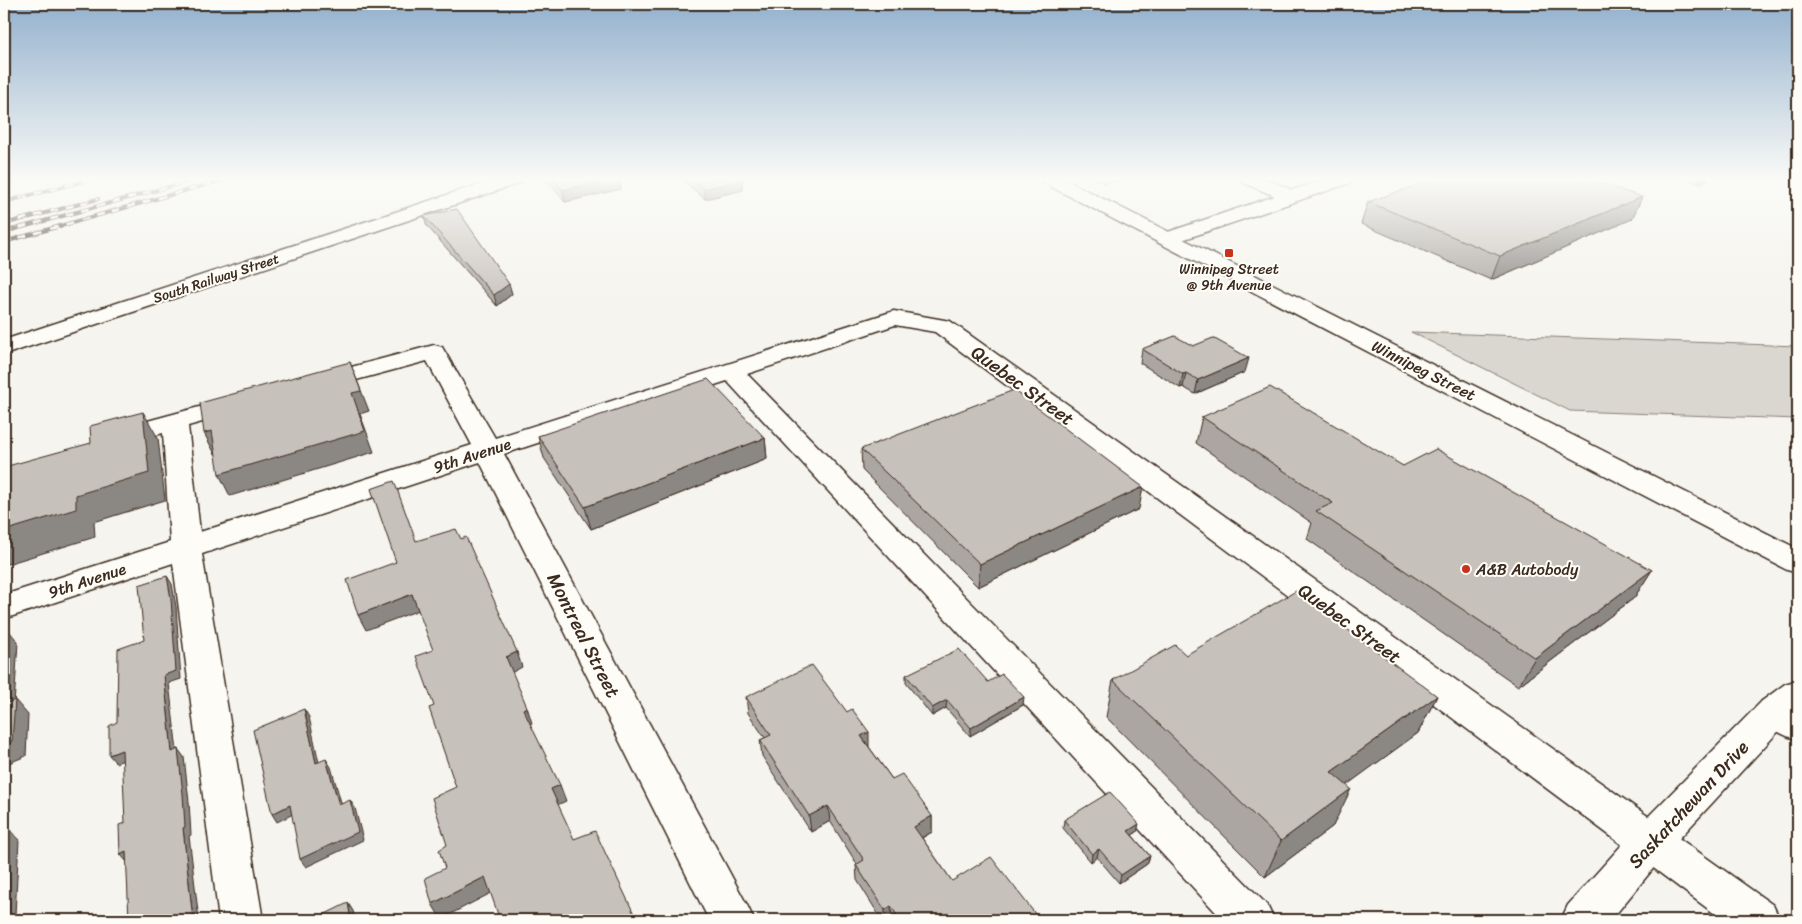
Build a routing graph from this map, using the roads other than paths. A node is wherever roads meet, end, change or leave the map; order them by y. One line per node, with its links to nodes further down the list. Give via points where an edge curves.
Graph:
1 (384, 222): 6 (street, South Railway Street)
2 (1133, 222): 4 (street, Winnipeg Street)
3 (1217, 222): 4 (street)
4 (1166, 239): 14 (street, Winnipeg Street)
5 (942, 326): 7 (street, 9th Avenue, via 894,318); 17 (street, Quebec Street)
6 (4, 348)
7 (730, 370): 12 (street, 9th Avenue); 20 (street)
8 (299, 388): 12 (street, Montreal Street, via 434,352)
9 (261, 399): 10 (street)
10 (175, 422): 11 (street); 13 (street)
11 (89, 446)
12 (488, 450): 13 (street, 9th Avenue); 19 (street, Montreal Street)
13 (186, 547): 15 (street, 9th Avenue); 18 (street)
14 (1798, 562)
15 (4, 608)
16 (1791, 710): 17 (street, Saskatchewan Drive)
17 (1650, 841): 21 (street, Saskatchewan Drive); 22 (street, Quebec Street)
18 (242, 920)
19 (732, 920)
20 (1252, 920)
21 (1583, 920)
22 (1758, 920)

